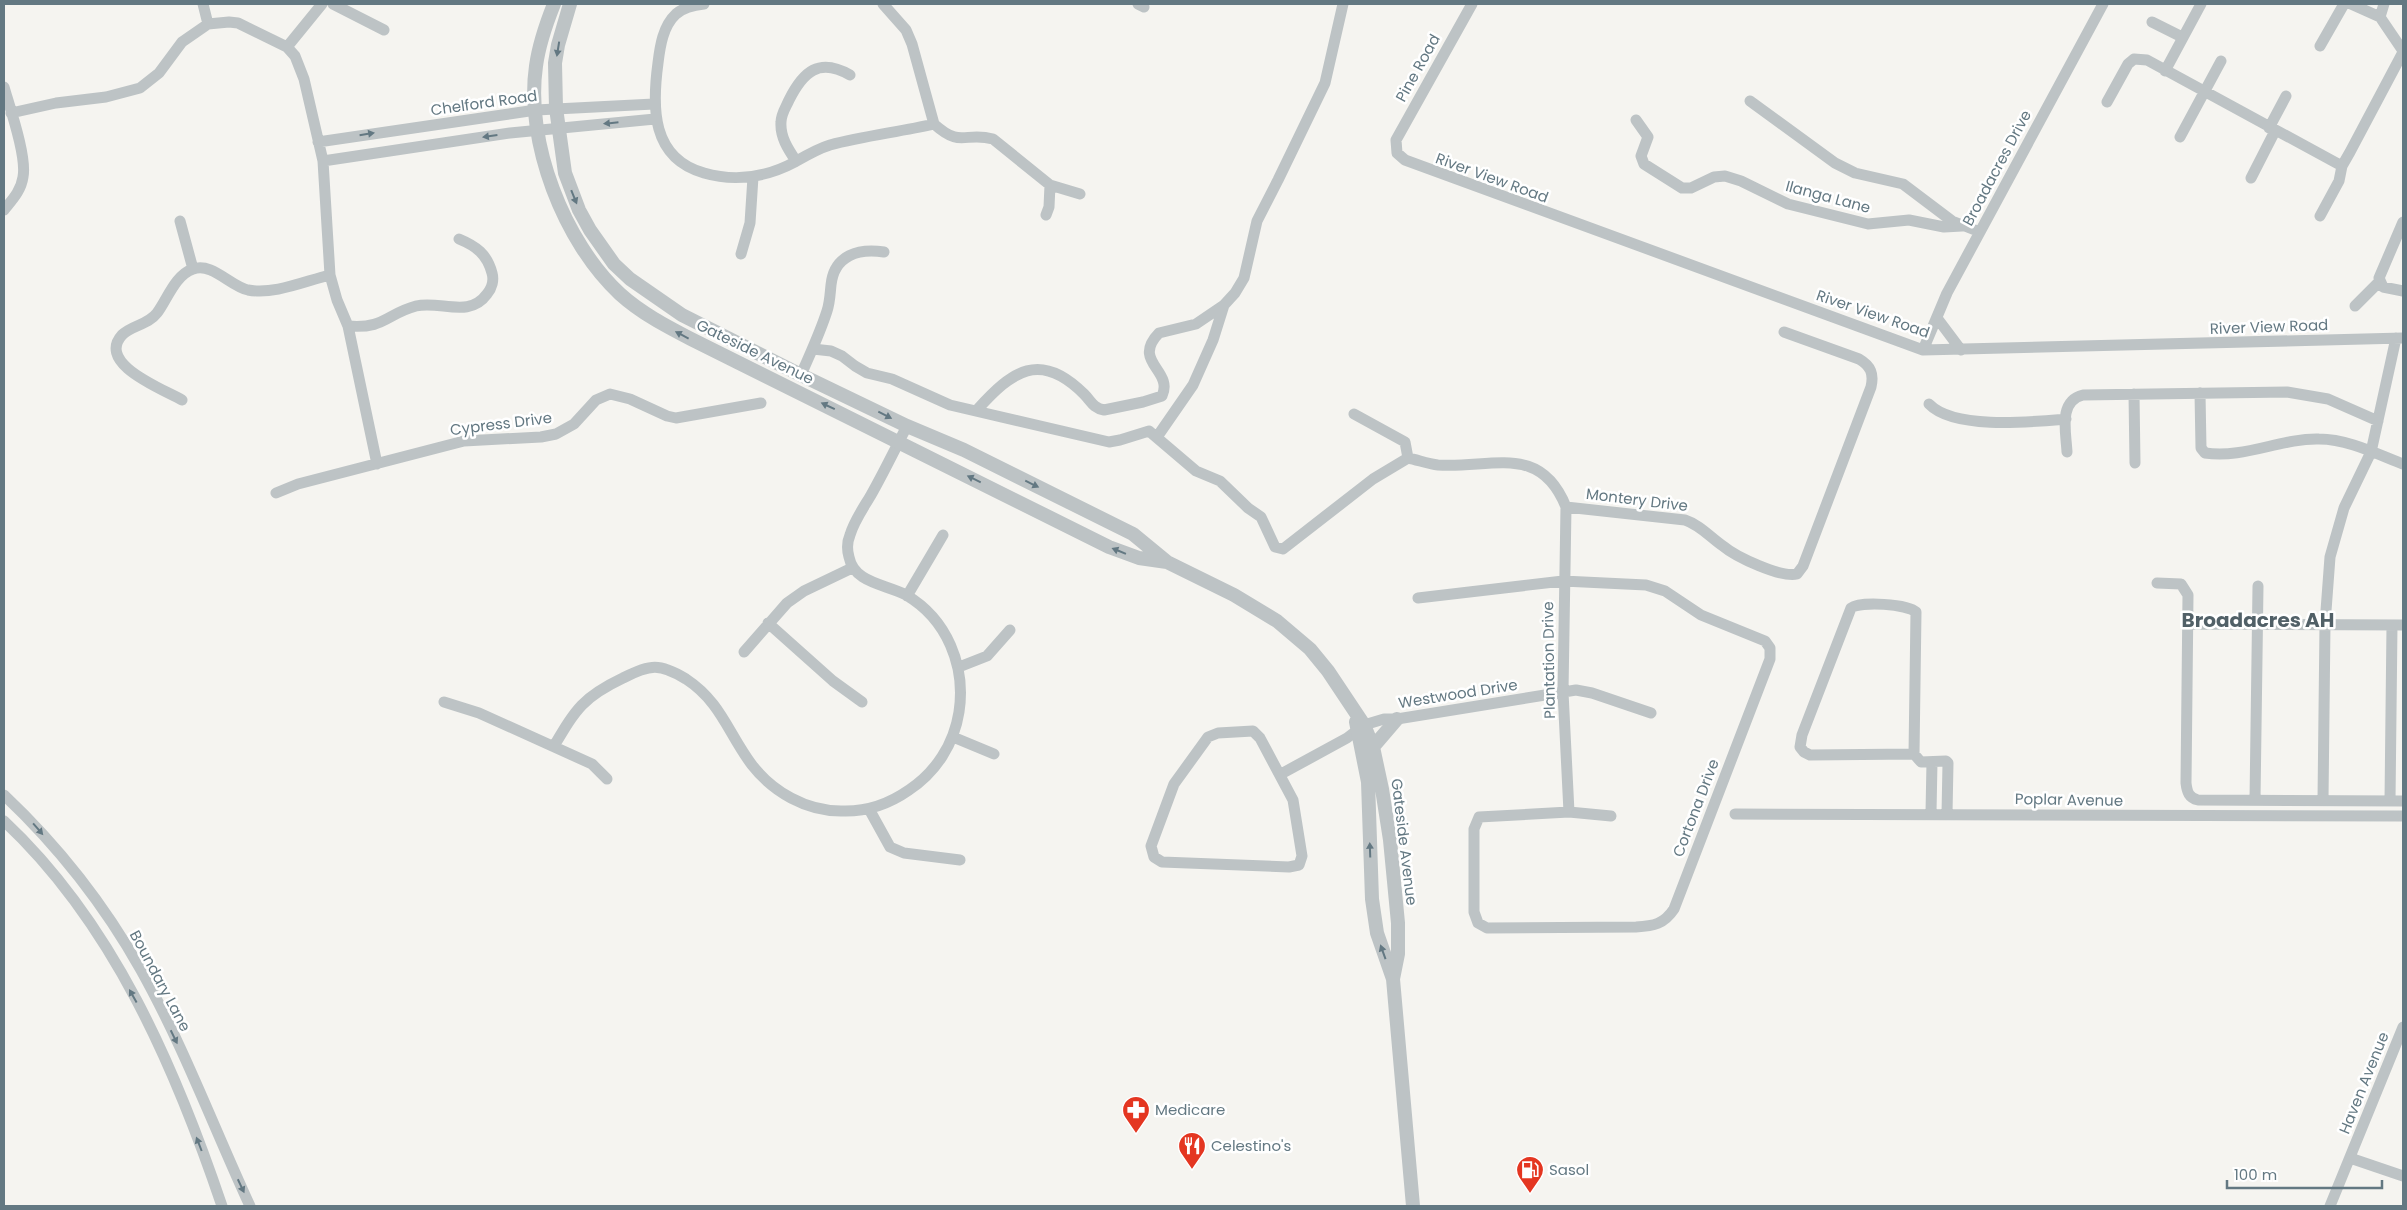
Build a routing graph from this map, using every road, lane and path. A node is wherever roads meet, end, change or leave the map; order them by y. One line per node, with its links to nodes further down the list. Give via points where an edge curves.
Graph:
1 (203, 4): 17 (street)
2 (322, 4): 21 (street)
3 (333, 4): 18 (street)
4 (554, 4): 34 (street, Gateside Avenue, via 536,67)
5 (570, 4): 32 (street, Gateside Avenue, one-way to 32, via 558,45)
6 (704, 4): 31 (street, via 681,10 668,24 660,49)
7 (883, 4): 38 (street, via 906,30 912,44)
8 (1343, 4): 67 (street, via 1325,83 1257,221 1244,278)
9 (1472, 4): 45 (street, Pine Road, via 1399,133)
10 (2103, 4): 59 (street, Broadacres Drive)
11 (2201, 4): 19 (street)
12 (2344, 4): 20 (street)
13 (2351, 4): 15 (street)
14 (2384, 4): 15 (street)
15 (2380, 17): 22 (street)
16 (2152, 22): 19 (street)
17 (208, 24): 21 (street, via 238,23); 35 (street, via 182,42 159,73 140,88)
18 (384, 30)
19 (2182, 37): 24 (street)
20 (2320, 46)
21 (288, 47): 44 (street, via 304,79)
22 (2403, 52): 48 (street)
23 (2221, 62): 27 (street)
24 (2165, 71): 27 (street); 30 (street, via 2146,60 2134,59)
25 (850, 75): 47 (street, via 833,67 816,68 808,72 794,90 781,120 785,143)
26 (4, 87): 35 (street)
27 (2204, 92): 40 (street); 43 (street)
28 (2286, 96): 40 (street)
29 (1750, 101): 58 (street, Ilanga Lane, via 1828,159 1855,173 1908,187)
30 (2107, 102)
31 (654, 104): 33 (street, Chelford Road); 36 (street)
32 (556, 108): 33 (street, Chelford Road); 34 (street, Chelford Road); 41 (street, Gateside Avenue)
33 (585, 108): 39 (street)
34 (536, 110): 42 (street, Gateside Avenue); 44 (street, Chelford Road, one-way to 34)
35 (11, 113): 53 (street, via 23,177 16,196)
36 (655, 118): 39 (street, one-way to 39); 49 (street, via 664,143 681,162 704,173)
37 (1636, 120): 58 (street, Ilanga Lane, via 1648,137 1641,156 1644,164 1677,186 1687,189 1721,176 1741,181 1794,207 1870,224 1905,220)
38 (934, 124): 47 (street, via 834,144); 51 (street, via 954,138 984,136 993,139)
39 (586, 126): 41 (street)
40 (2272, 129): 48 (street); 50 (street)
41 (558, 130): 42 (street); 76 (street, Gateside Avenue, one-way to 76, via 565,172 579,210 614,264 647,293 682,315)
42 (539, 132): 46 (street, one-way to 46, via 510,133); 88 (street, Gateside Avenue, one-way to 42, via 660,323 621,294 591,262 561,212)
43 (2180, 137)
44 (318, 142): 46 (street)
45 (1395, 148): 74 (street, River View Road, via 1400,157 1417,166)
46 (323, 161): 64 (street)
47 (796, 162): 49 (street)
48 (2342, 166): 55 (street, via 2339,181)
49 (753, 178): 62 (street, via 750,223)
50 (2250, 178)
51 (1050, 185): 52 (street); 54 (street)
52 (1080, 194)
53 (4, 210)
54 (1046, 215)
55 (2320, 216)
56 (180, 221): 63 (street)
57 (2403, 222): 65 (street, via 2380,273)
58 (1962, 226): 59 (street, Ilanga Lane)
59 (1980, 232): 69 (street, Broadacres Drive)
60 (459, 239): 70 (street, via 483,253 489,264 492,287 480,302 461,308 421,305 369,327)
61 (884, 252): 73 (street, via 868,249 845,256 839,263 831,283 828,309)
62 (741, 254)
63 (193, 269): 64 (street, via 208,270 238,286 257,291); 79 (street, via 180,279 154,317 123,335 116,348 116,355 124,368)
64 (330, 275): 70 (street)
65 (2380, 282): 66 (street, via 2388,290); 68 (street)
66 (2403, 291)
67 (1224, 305): 82 (street, via 1196,324 1159,333 1153,338 1149,359 1163,381 1164,390 1162,396 1153,400 1098,409 1070,382 1053,371 1038,368 1012,378 996,389); 87 (street, via 1193,385)
68 (2355, 306)
69 (1937, 318): 74 (street, Broadacres Drive); 75 (street)
70 (348, 326): 93 (street)
71 (1784, 332): 96 (street, Montery Drive, via 1859,359 1868,365 1872,377 1872,387 1803,566 1797,574 1784,575 1734,554 1700,527 1685,520)
72 (2399, 338): 75 (street, River View Road); 85 (street)
73 (813, 350): 76 (street); 82 (street, via 830,351 867,373 892,379 950,405)
74 (1923, 350): 75 (street, River View Road)
75 (1961, 350)
76 (801, 375): 86 (street, Gateside Avenue, one-way to 86)
77 (2200, 393): 78 (street); 85 (street, via 2264,391 2312,395 2352,408); 90 (street, via 2202,448 2205,453 2236,453 2318,438)
78 (2134, 394): 84 (street, via 2077,397 2068,404); 92 (street)
79 (182, 400)
80 (761, 403): 93 (street, Cypress Drive, via 676,418 630,398 610,394 596,400 574,424 556,434 464,441)
81 (1929, 404): 84 (street, via 1945,415 1975,421)
82 (977, 410): 87 (street, via 1109,442 1149,431)
83 (1354, 414): 91 (street, via 1404,442)
84 (2066, 419): 89 (street)
85 (2378, 421): 90 (street)
86 (907, 426): 88 (street); 98 (street, Gateside Avenue, one-way to 98, via 964,450 1118,526 1147,543)
87 (1157, 437): 91 (street, via 1196,471 1220,481 1232,491 1261,517 1275,547 1283,549 1373,479)
88 (899, 441): 98 (street, Gateside Avenue, one-way to 88, via 1140,558 1110,547); 99 (street, via 850,533 848,556)
89 (2066, 452)
90 (2371, 452): 94 (street); 108 (street, via 2336,531 2326,581)
91 (1408, 458): 96 (street, Montery Drive, via 1438,465 1490,461 1516,464 1551,480)
92 (2136, 463)
93 (377, 464): 95 (street, Cypress Drive, via 298,484)
94 (2403, 464)
95 (276, 493)
96 (1566, 506): 100 (street, Plantation Drive)
97 (943, 535): 103 (street)
98 (1167, 562): 118 (street, Gateside Avenue, via 1242,599 1294,635 1310,649 1343,691)
99 (852, 568): 103 (street, via 858,576); 105 (street, via 804,591)
100 (1564, 582): 104 (street, Cortona Drive); 113 (street, Plantation Drive); 133 (street, Cortona Drive, via 1656,587 1701,615 1761,638 1771,653 1674,909 1662,923 1636,927 1542,928 1487,928 1478,923 1474,912 1474,829 1477,819 1482,816)
101 (2157, 583): 107 (street, via 2184,586 2188,594)
102 (2258, 586): 106 (street)
103 (907, 596): 112 (street, via 945,634)
104 (1418, 598)
105 (768, 623): 111 (street); 115 (street, via 833,681)
106 (2258, 623): 107 (street); 108 (street); 128 (street)
107 (2188, 624): 128 (street, via 2187,792 2198,800)
108 (2324, 624): 109 (street); 129 (street)
109 (2398, 626): 130 (street)
110 (1010, 630): 112 (street, via 987,656)
111 (744, 652)
112 (959, 668): 119 (street, via 961,700)
113 (1564, 692): 116 (street, Westwood Drive, via 1582,690); 117 (street, Westwood Drive); 133 (street, Plantation Drive)
114 (444, 702): 120 (street, via 479,713)
115 (862, 702)
116 (1651, 714)
117 (1397, 719): 118 (street, Westwood Drive); 121 (street)
118 (1359, 722): 121 (street, Gateside Avenue); 125 (street, via 1347,738); 141 (street, Gateside Avenue, one-way to 118, via 1377,933 1372,899 1368,782)
119 (953, 737): 122 (street); 132 (street, via 939,761 918,784)
120 (554, 746): 126 (street, via 592,764); 132 (street, via 579,706 590,696 636,671 648,667 667,668 708,696 752,766 798,803 829,811)
121 (1373, 747): 141 (street, Gateside Avenue, via 1382,789 1396,897 1398,954)
122 (994, 754)
123 (1914, 754): 123 (street, via 1916,612 1909,608 1855,606 1851,608 1800,746 1810,755); 124 (street, via 1921,762)
124 (1932, 762): 135 (street); 136 (street, via 1948,763)
125 (1281, 774): 125 (street, via 1293,800 1302,856 1299,865 1162,862 1154,857 1151,846 1174,784 1208,737 1218,732 1253,731)
126 (607, 779)
127 (4, 795): 146 (street, Boundary Lane, one-way to 146, via 78,878 141,970)
128 (2255, 800): 129 (street)
129 (2323, 800): 130 (street)
130 (2390, 801): 131 (street)
131 (2403, 801)
132 (870, 809): 140 (street, via 890,847 904,853)
133 (1569, 812): 137 (street, Cortona Drive)
134 (1735, 814): 135 (street, Poplar Avenue)
135 (1931, 814): 136 (street, Poplar Avenue)
136 (1947, 814): 138 (street, Poplar Avenue)
137 (1611, 816)
138 (2403, 816)
139 (4, 820): 145 (street, Boundary Lane, one-way to 139, via 164,1057 116,964 71,898)
140 (960, 860)
141 (1393, 979): 147 (street, Gateside Avenue)
142 (2403, 1028): 143 (street, Haven Avenue)
143 (2350, 1158): 144 (street); 148 (street, Haven Avenue)
144 (2403, 1176)
145 (222, 1206)
146 (250, 1206)
147 (1413, 1206)
148 (2330, 1206)

